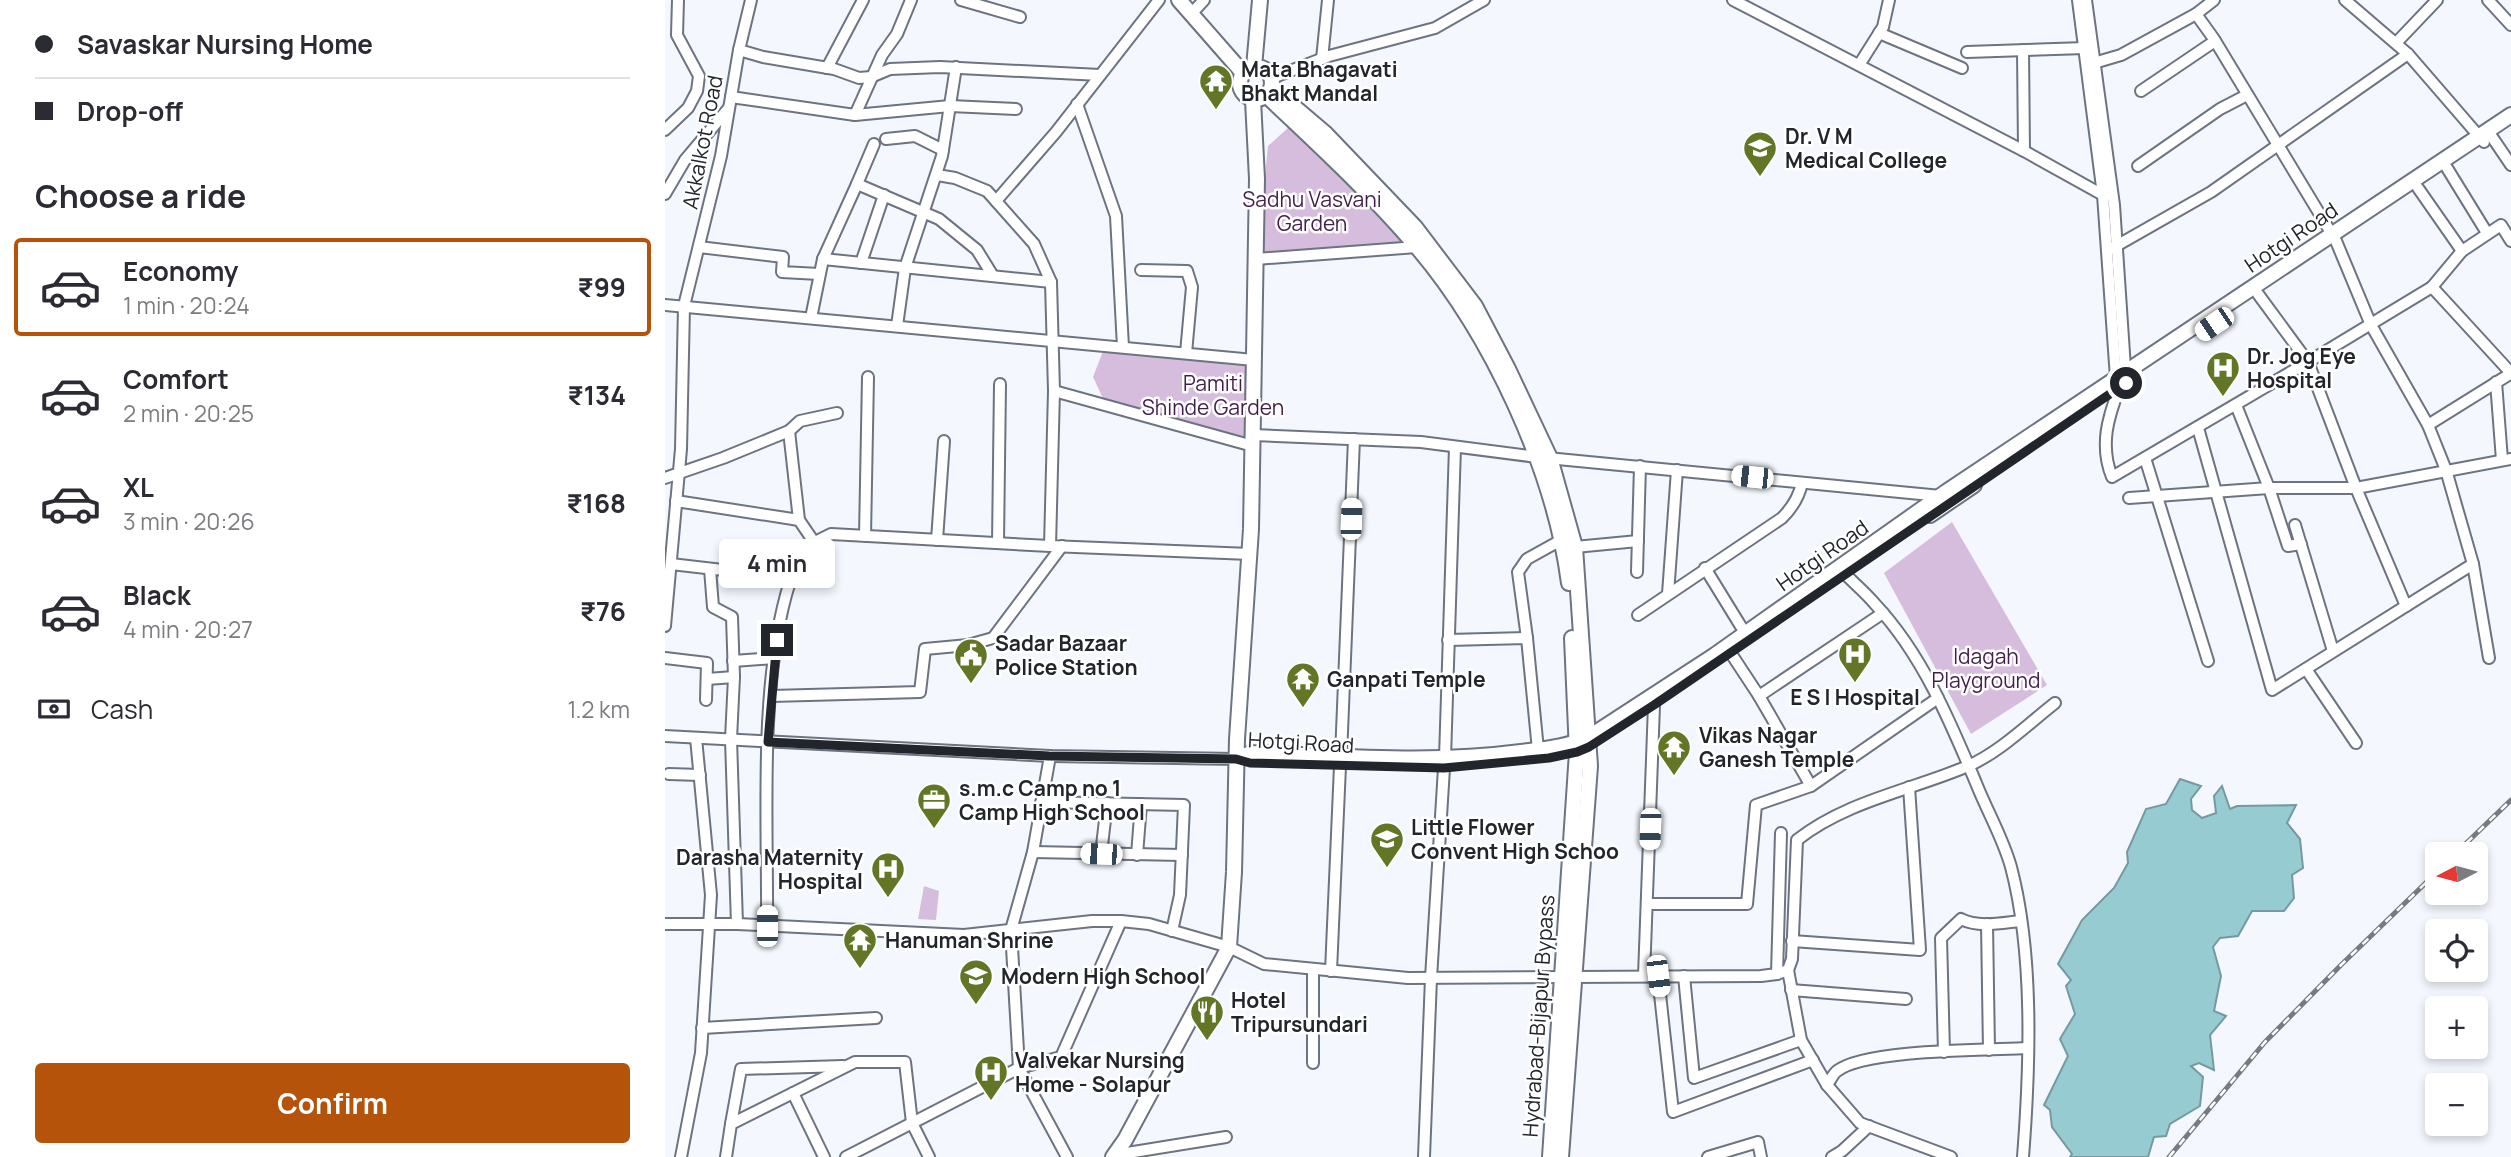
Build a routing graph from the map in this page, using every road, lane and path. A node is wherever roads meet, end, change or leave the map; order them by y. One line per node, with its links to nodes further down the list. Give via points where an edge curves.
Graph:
1 (678, 0): 51 (street, via 677,35 699,76 688,108)
2 (751, 0): 28 (street, Akkalkot Road)
3 (863, 0): 35 (street)
4 (911, 0): 40 (street)
5 (961, 0): 22 (street)
6 (1159, 0): 39 (street)
7 (1179, 0): 20 (main road)
8 (1204, 0): 20 (street)
9 (1260, 0): 38 (main road)
10 (1328, 0): 32 (street)
11 (1484, 0): 32 (street, via 1435,28)
12 (1733, 0): 34 (street)
13 (1889, 0): 24 (street)
14 (2078, 0): 27 (street)
15 (2086, 0): 33 (street)
16 (2214, 0): 21 (street)
17 (2345, 0): 26 (street)
18 (2437, 0): 26 (street)
19 (2488, 0): 23 (street)
20 (1192, 13): 38 (main road)
21 (2196, 14): 25 (street); 33 (street, via 2121,55)
22 (1020, 17)
23 (2511, 25)
24 (1879, 33): 34 (street); 37 (street)
25 (2215, 41): 42 (street); 43 (street)
26 (2396, 43): 31 (street)
27 (2085, 48): 29 (street); 33 (street)
28 (739, 50): 35 (street); 44 (street, Akkalkot Road)
29 (2023, 50): 30 (street); 57 (street)
30 (1967, 52)
31 (2408, 54): 53 (street); 55 (street)
32 (1322, 59): 41 (street)
33 (2091, 64): 66 (street); 74 (street)
34 (1859, 65): 57 (street)
35 (827, 68): 40 (street)
36 (956, 68): 39 (street); 40 (street, via 890,69); 46 (street)
37 (1962, 68)
38 (1249, 70): 41 (main road, via 1265,69); 41 (main road, via 1241,78 1241,89)
39 (1100, 75): 45 (street)
40 (871, 77): 48 (street)
41 (1266, 90): 73 (main road); 76 (main road, via 1257,178); 111 (main road, via 1325,133 1415,227 1475,306 1509,369)
42 (2141, 91)
43 (2247, 95): 55 (street); 59 (street)
44 (730, 102): 48 (street); 64 (street); 72 (street, Akkalkot Road)
45 (1077, 104): 67 (street); 92 (street, via 1116,215)
46 (950, 106): 47 (street); 48 (street); 56 (street)
47 (1016, 109)
48 (855, 115)
49 (2511, 115): 53 (main road, Hotgi Road)
50 (2511, 124): 53 (main road, Hotgi Road)
51 (665, 130)
52 (886, 139): 56 (street, via 915,136)
53 (2485, 139): 58 (street); 60 (main road, Hotgi Road); 70 (main road, Hotgi Road)
54 (874, 144): 62 (street)
55 (2278, 147): 70 (street); 74 (street, via 2211,192)
56 (943, 150): 61 (street)
57 (2024, 151): 66 (street)
58 (2511, 165)
59 (2138, 166)
60 (2447, 168): 63 (main road, Hotgi Road); 69 (street)
61 (937, 175): 67 (street, via 987,191); 68 (street)
62 (857, 184): 65 (street); 77 (street)
63 (2418, 188): 70 (main road, Hotgi Road); 75 (street)
64 (666, 189)
65 (884, 195): 68 (street); 78 (street)
66 (2103, 195): 74 (street)
67 (996, 201): 83 (street, via 1034,244)
68 (924, 213): 79 (street); 82 (street, via 939,219 977,250)
69 (2487, 233): 71 (street, via 2501,225); 75 (street)
70 (2334, 238): 85 (main road, Hotgi Road); 89 (street); 98 (main road, Hotgi Road)
71 (2511, 241)
72 (699, 247): 81 (street, via 783,257 782,272); 87 (street, Akkalkot Road)
73 (1417, 247): 76 (street); 111 (main road, via 1462,307)
74 (2113, 247): 98 (street)
75 (2462, 251): 84 (street)
76 (1256, 259): 94 (main road)
77 (823, 260): 78 (street); 81 (street)
78 (862, 263): 79 (street)
79 (905, 268): 82 (street); 90 (street)
80 (1141, 270): 93 (street, via 1187,271 1192,287)
81 (819, 274): 88 (street)
82 (993, 276): 83 (street)
83 (1051, 282): 91 (street)
84 (2432, 287): 89 (street); 96 (street)
85 (2258, 294): 95 (street); 98 (main road, Hotgi Road)
86 (665, 305): 87 (street)
87 (684, 306): 88 (street); 117 (street, Akkalkot Road)
88 (811, 318): 90 (street)
89 (2371, 324): 95 (street); 104 (street)
90 (897, 326): 91 (street)
91 (1054, 341): 92 (street); 101 (street)
92 (1123, 347): 93 (street)
93 (1186, 354): 94 (street)
94 (1254, 360): 109 (main road)
95 (2308, 362): 102 (street); 121 (street)
96 (2510, 373): 99 (street)
97 (868, 377): 129 (street)
98 (2121, 380): 112 (street, via 2105,440 2106,462 2112,477); 123 (main road, Hotgi Road); 144 (main road, Hotgi Road)
99 (2496, 382): 104 (street); 113 (street)
100 (1000, 384): 133 (street)
101 (1054, 391): 109 (street); 136 (street)
102 (2236, 405): 105 (street); 120 (street)
103 (837, 413): 106 (street, via 800,421)
104 (2428, 425): 116 (street)
105 (2198, 428): 112 (street); 122 (street)
106 (789, 430): 117 (street); 127 (street)
107 (1355, 439): 109 (street); 110 (street); 179 (street)
108 (944, 441): 130 (street)
109 (1253, 441): 138 (main road)
110 (1455, 447): 111 (street); 153 (street)
111 (1544, 458): 114 (street); 134 (main road)
112 (2145, 458): 124 (street)
113 (2507, 460): 116 (street)
114 (1640, 466): 115 (street); 131 (street)
115 (1677, 470): 119 (street); 146 (street)
116 (2446, 470): 121 (street); 140 (street)
117 (679, 474): 118 (street); 126 (street, Akkalkot Road)
118 (665, 478)
119 (1802, 482): 123 (street); 141 (street, via 1792,508 1782,518)
120 (2269, 488): 121 (street); 122 (street); 135 (street, via 2288,546)
121 (2356, 488): 147 (street)
122 (2216, 492): 124 (street); 161 (street, via 2272,690)
123 (1941, 496): 151 (main road, Hotgi Road)
124 (2157, 496): 125 (street); 160 (street)
125 (2129, 498)
126 (676, 501): 127 (street); 139 (street, Akkalkot Road)
127 (799, 520): 132 (street)
128 (2295, 525): 135 (street)
129 (865, 536): 130 (street); 132 (street, via 831,534)
130 (937, 540): 133 (street)
131 (1638, 541): 134 (street); 143 (street)
132 (814, 542): 145 (street, via 807,546)
133 (998, 543): 136 (street)
134 (1569, 543): 152 (street, via 1527,559 1518,572); 175 (main road)
135 (2301, 544): 154 (street)
136 (1050, 546): 137 (street)
137 (1062, 546): 138 (street); 164 (street, via 993,638 925,649 920,692)
138 (1249, 554): 178 (main road)
139 (671, 564): 142 (street); 150 (street, Akkalkot Road)
140 (2473, 564): 147 (street); 158 (street)
141 (1706, 568): 146 (street); 151 (street)
142 (710, 569): 145 (street); 159 (street, via 713,607 732,617)
143 (1637, 572)
144 (1845, 575): 148 (street); 155 (main road, Hotgi Road)
145 (793, 578): 157 (street, via 786,592)
146 (1668, 594): 149 (street)
147 (2406, 606): 154 (street)
148 (1882, 612): 165 (street); 166 (street)
149 (1638, 615)
150 (665, 626)
151 (1745, 634): 175 (main road, Hotgi Road)
152 (1527, 638): 153 (street); 176 (street)
153 (1448, 640): 180 (street)
154 (2333, 651): 161 (street)
155 (1730, 652): 165 (street); 169 (main road, Hotgi Road)
156 (665, 658): 163 (street, via 707,663)
157 (774, 658): 159 (street); 164 (street)
158 (2489, 658)
159 (733, 661): 162 (street)
160 (2207, 661)
161 (2306, 669): 174 (street)
162 (734, 677): 163 (street); 172 (street)
163 (707, 679): 167 (street)
164 (771, 696): 173 (street)
165 (1759, 696): 184 (street)
166 (1938, 698): 181 (street); 184 (street)
167 (706, 700)
168 (2055, 703): 181 (street)
169 (1654, 705): 175 (main road, Hotgi Road); 194 (street)
170 (665, 736): 171 (street)
171 (696, 738): 172 (street); 183 (street)
172 (731, 739): 173 (street); 198 (street)
173 (768, 742): 177 (street); 201 (street)
174 (2356, 743)
175 (1583, 744): 176 (main road, Hotgi Road); 180 (main road, Hotgi Road, via 1476,766); 213 (main road)
176 (1538, 750): 180 (main road, Hotgi Road)
177 (1049, 756): 178 (street); 186 (street)
178 (1236, 759): 179 (main road, Hotgi Road, via 1251,753); 205 (main road)
179 (1340, 761): 180 (main road, Hotgi Road); 207 (street)
180 (1444, 763): 212 (street)
181 (1969, 766): 185 (street); 196 (street, via 2010,864)
182 (669, 774): 183 (street)
183 (700, 775): 200 (street, via 711,895)
184 (1811, 786): 194 (street, via 1756,805 1747,904)
185 (1909, 787): 204 (street, via 1832,818 1797,840); 204 (street, via 1920,950)
186 (1041, 802): 187 (street); 190 (street)
187 (1107, 803): 188 (street); 191 (street)
188 (1141, 804): 192 (street); 193 (street, via 1184,804)
189 (1781, 833): 208 (street)
190 (1033, 852): 191 (street); 202 (street)
191 (1101, 854): 192 (street)
192 (1137, 855): 193 (street)
193 (1182, 855): 203 (street)
194 (1647, 904): 209 (street)
195 (1121, 921): 202 (street); 203 (street); 225 (street, via 1061,1057)
196 (2020, 921): 199 (street); 219 (street)
197 (665, 924): 200 (street)
198 (737, 924): 200 (street); 201 (street)
199 (1987, 924): 220 (street); 221 (street, via 1961,919 1941,938)
200 (709, 925): 217 (street)
201 (767, 926): 202 (street, via 964,934)
202 (1011, 930): 225 (street)
203 (1172, 931): 205 (street)
204 (1792, 941): 208 (street, via 1792,959)
205 (1229, 947): 206 (street, via 1263,964); 232 (main road)
206 (1313, 969): 207 (street); 223 (street)
207 (1331, 971): 212 (street)
208 (1783, 972): 211 (street); 214 (street)
209 (1644, 976): 210 (street); 213 (street)
210 (1658, 976): 211 (street); 222 (street, via 1673,1112)
211 (1684, 976): 218 (street, via 1694,1078)
212 (1431, 978): 213 (street); 239 (street)
213 (1568, 978): 240 (main road, Hydrabad-Bijapur Bypass); 241 (main road)
214 (1791, 990): 215 (street); 218 (street)
215 (1906, 999)
216 (876, 1018): 217 (street)
217 (702, 1028): 233 (street)
218 (1801, 1040): 222 (street)
219 (2027, 1048): 220 (street); 246 (street)
220 (1989, 1050): 221 (street)
221 (1944, 1052): 226 (street, via 1860,1062 1837,1071)
222 (1813, 1060): 226 (street)
223 (1313, 1063)
224 (848, 1066): 227 (street); 228 (street, via 905,1062); 229 (street, via 741,1069)
225 (1019, 1068): 228 (street); 238 (street)
226 (1827, 1085): 230 (street, via 1860,1123)
227 (793, 1093): 229 (street); 235 (street)
228 (912, 1123): 236 (street); 237 (street)
229 (731, 1124): 234 (street)
230 (1868, 1126): 244 (street); 245 (street)
231 (1226, 1137): 232 (street)
232 (1114, 1156)
233 (681, 1157)
234 (726, 1157)
235 (824, 1157)
236 (846, 1157)
237 (929, 1157)
238 (1067, 1157)
239 (1424, 1157)
240 (1550, 1157)
241 (1561, 1157)
242 (1709, 1157): 243 (street, via 1758,1142)
243 (1761, 1157)
244 (1832, 1157)
245 (1951, 1157)
246 (2023, 1157)

